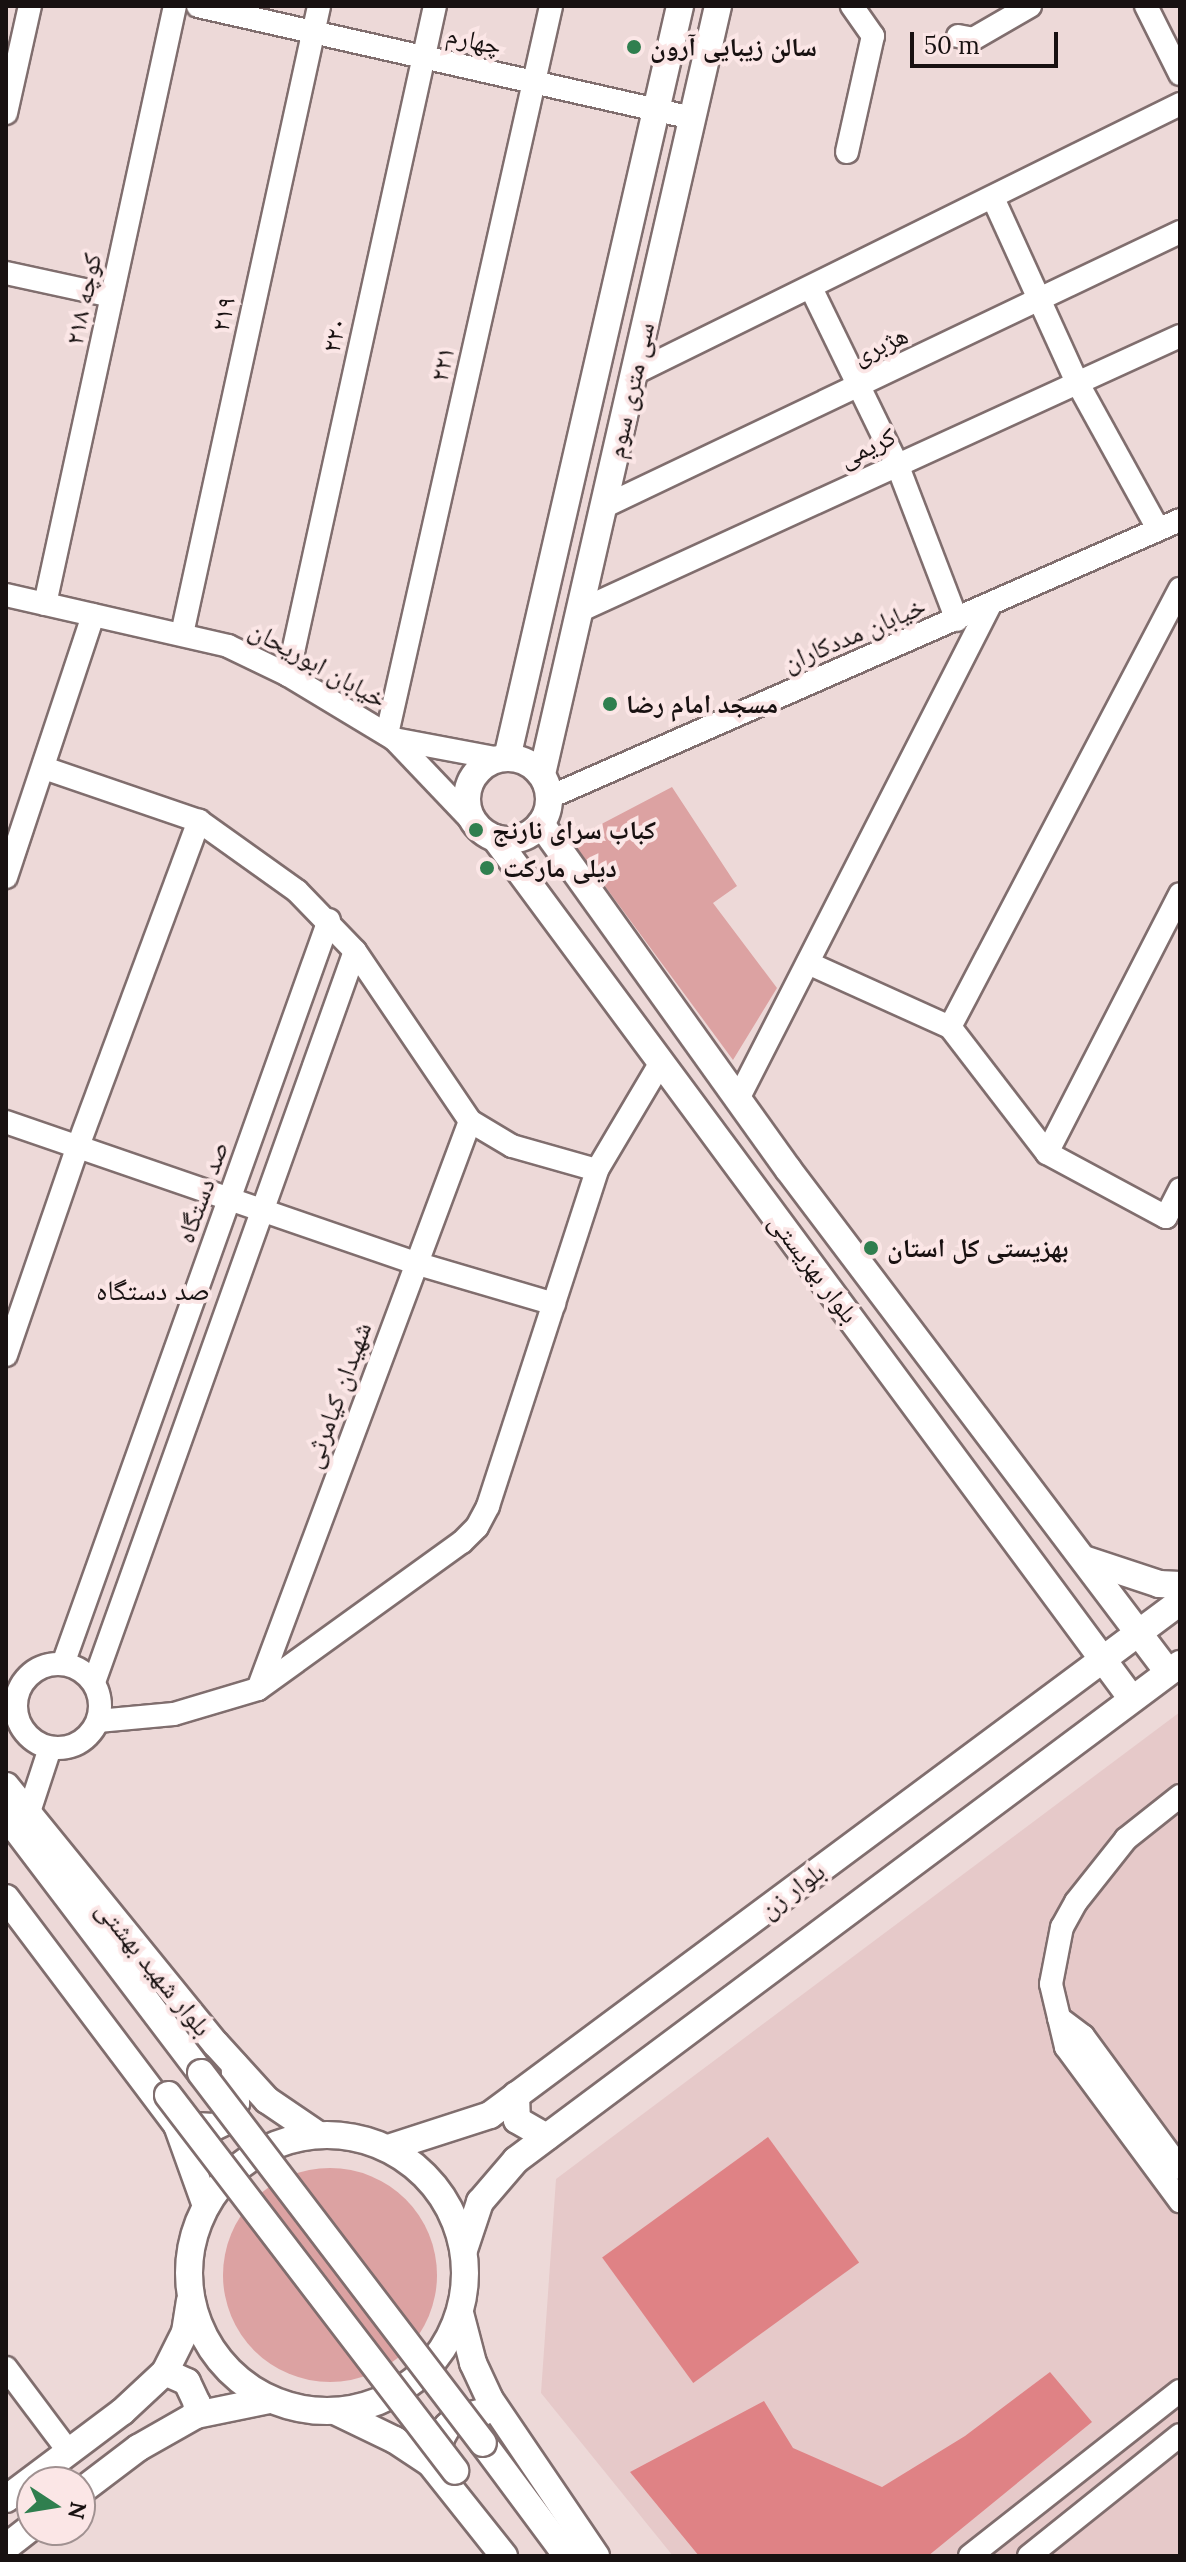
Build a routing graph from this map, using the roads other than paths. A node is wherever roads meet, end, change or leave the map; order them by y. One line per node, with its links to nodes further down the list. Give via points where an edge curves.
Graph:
1 (30, 6): 19 (street)
2 (175, 6): 26 (street, کوچه ۲۱۸)
3 (198, 6): 12 (street, چهارم)
4 (319, 6): 12 (street, ۲۱۹)
5 (435, 6): 14 (street, ۲۲۰)
6 (551, 6): 16 (street, ۲۲۱)
7 (680, 6): 18 (main road, سی متری سوم)
8 (718, 6): 20 (main road, سی متری سوم)
9 (852, 6): 21 (street, via 873,36)
10 (1146, 6): 15 (street)
11 (1017, 9): 13 (street, via 973,39)
12 (314, 32): 14 (street, چهارم); 43 (street, ۲۱۹)
13 (958, 36)
14 (424, 57): 16 (street, چهارم); 44 (street, ۲۲۰)
15 (1180, 74)
16 (534, 82): 18 (street, چهارم); 45 (street, ۲۲۱)
17 (1180, 104): 22 (street)
18 (656, 109): 20 (street, چهارم); 46 (main road, سی متری سوم)
19 (6, 113)
20 (692, 118): 29 (main road, سی متری سوم)
21 (847, 152)
22 (993, 198): 25 (street); 27 (street)
23 (1180, 232): 27 (street, هژبری)
24 (6, 273): 26 (street)
25 (811, 288): 29 (street); 31 (street)
26 (112, 296): 38 (street, کوچه ۲۱۸)
27 (1040, 300): 30 (street); 31 (street, هژبری)
28 (1180, 336): 30 (street, کریمی)
29 (633, 374): 33 (main road, سی متری سوم)
30 (1077, 382): 32 (street, کریمی); 35 (street)
31 (858, 386): 32 (street); 33 (street, هژبری)
32 (897, 464): 40 (street, کریمی); 42 (street)
33 (603, 507): 40 (main road, سی متری سوم)
34 (1180, 520): 35 (street, خیابان مددکاران)
35 (1158, 529): 39 (street, خیابان مددکاران)
36 (1180, 589): 57 (street)
37 (6, 595): 38 (street, خیابان ابوریحان)
38 (45, 604): 41 (street, خیابان ابوریحان)
39 (990, 605): 42 (street, خیابان مددکاران); 56 (street)
40 (579, 611): 48 (main road, سی متری سوم)
41 (93, 615): 43 (street, خیابان ابوریحان); 47 (street)
42 (957, 620): 48 (street, خیابان مددکاران)
43 (182, 634): 44 (street, خیابان ابوریحان, via 228,646)
44 (288, 675): 45 (street, خیابان ابوریحان)
45 (391, 736): 46 (street); 51 (street, خیابان ابوریحان)
46 (504, 758): 48 (main road, via 526,762); 51 (main road, via 483,766 469,786 469,811)
47 (44, 768): 49 (street); 52 (street)
48 (546, 786): 50 (main road)
49 (199, 821): 54 (street); 62 (street)
50 (541, 824): 51 (main road, via 521,838); 59 (main road, بلوار بهزیستی)
51 (485, 830): 58 (main road, بلوار بهزیستی)
52 (6, 877)
53 (1180, 894): 63 (street)
54 (329, 920): 55 (street); 68 (street, صد دستگاه)
55 (355, 951): 60 (street); 69 (street)
56 (808, 963): 57 (street); 59 (street)
57 (950, 1027): 63 (street)
58 (661, 1062): 65 (street); 66 (main road, بلوار بهزیستی)
59 (738, 1099): 64 (main road, بلوار بهزیستی)
60 (470, 1121): 65 (street, via 512,1146); 70 (street, شهیدان کیامرثی)
61 (6, 1122): 62 (street)
62 (78, 1146): 68 (street); 72 (street)
63 (1047, 1153): 67 (street, via 1166,1217)
64 (788, 1169): 66 (main road); 73 (main road, بلوار بهزیستی)
65 (597, 1170): 71 (street)
66 (755, 1189): 77 (main road, بلوار بهزیستی)
67 (1180, 1189)
68 (230, 1198): 69 (street); 78 (street, صد دستگاه)
69 (262, 1209): 70 (street); 80 (street)
70 (415, 1263): 71 (street); 82 (street, شهیدان کیامرثی)
71 (554, 1304): 82 (street, via 477,1527)
72 (6, 1355)
73 (1083, 1559): 74 (main road, via 1159,1584); 76 (main road, بلوار بهزیستی)
74 (1180, 1585)
75 (1180, 1602): 76 (main road, بلوار زن)
76 (1139, 1633): 77 (main road, بلوار زن); 79 (main road, بلوار بهزیستی)
77 (1103, 1659): 83 (main road, بلوار بهزیستی); 93 (main road, بلوار زن)
78 (63, 1664): 80 (street); 81 (street, via 35,1670)
79 (1174, 1668): 83 (main road, بلوار زن)
80 (94, 1682): 84 (street, via 101,1708)
81 (12, 1686): 85 (street, via 22,1728)
82 (258, 1689): 84 (street, via 174,1714)
83 (1132, 1699): 96 (main road, بلوار زن)
84 (98, 1721): 85 (street, via 79,1743)
85 (50, 1748): 88 (street)
86 (6, 1786): 88 (main road, بلوار شهید بهشتی)
87 (1180, 1796): 91 (street, via 1126,1839 1076,1902 1056,1949 1051,1984)
88 (17, 1816): 92 (main road, بلوار شهید بهشتی); 118 (main road, bridge, via 201,2073)
89 (6, 1879): 113 (main road, bridge)
90 (6, 1898): 94 (main road)
91 (1059, 2018): 98 (street, via 1083,2036); 99 (street, via 1066,2047)
92 (235, 2065): 94 (main road, via 236,2103 227,2121 214,2127); 95 (main road, بلوار شهید بهشتی, via 267,2100)
93 (516, 2095): 96 (main road, via 517,2120); 97 (main road, بلوار زن, via 490,2115)
94 (177, 2125): 100 (main road)
95 (317, 2134): 97 (main road, via 354,2137); 100 (main road, via 283,2141 252,2156 226,2178)
96 (547, 2137): 101 (main road, بلوار زن, via 516,2160 480,2202)
97 (388, 2148): 101 (main road, via 438,2190)
98 (1180, 2168)
99 (1180, 2201)
100 (206, 2206): 102 (main road, via 190,2251)
101 (464, 2250): 103 (main road)
102 (190, 2298): 105 (main road, via 185,2332); 107 (main road, via 205,2340 233,2375)
103 (460, 2313): 108 (main road, via 447,2343 400,2391); 109 (main road, via 473,2363)
104 (7, 2370): 112 (street)
105 (165, 2372): 110 (main road, via 187,2382 197,2403); 112 (main road)
106 (1180, 2391): 120 (street)
107 (270, 2400): 108 (main road, via 303,2410); 110 (main road)
108 (337, 2412): 113 (main road)
109 (499, 2412): 113 (main road, via 455,2419 441,2438); 119 (main road)
110 (196, 2415): 114 (main road)
111 (1180, 2435): 121 (street)
112 (69, 2452): 115 (main road)
113 (446, 2471): 116 (main road); 117 (main road)
114 (96, 2480)
115 (6, 2499)
116 (504, 2556)
117 (518, 2556)
118 (567, 2556)
119 (596, 2556)
120 (970, 2556)
121 (1029, 2556)

